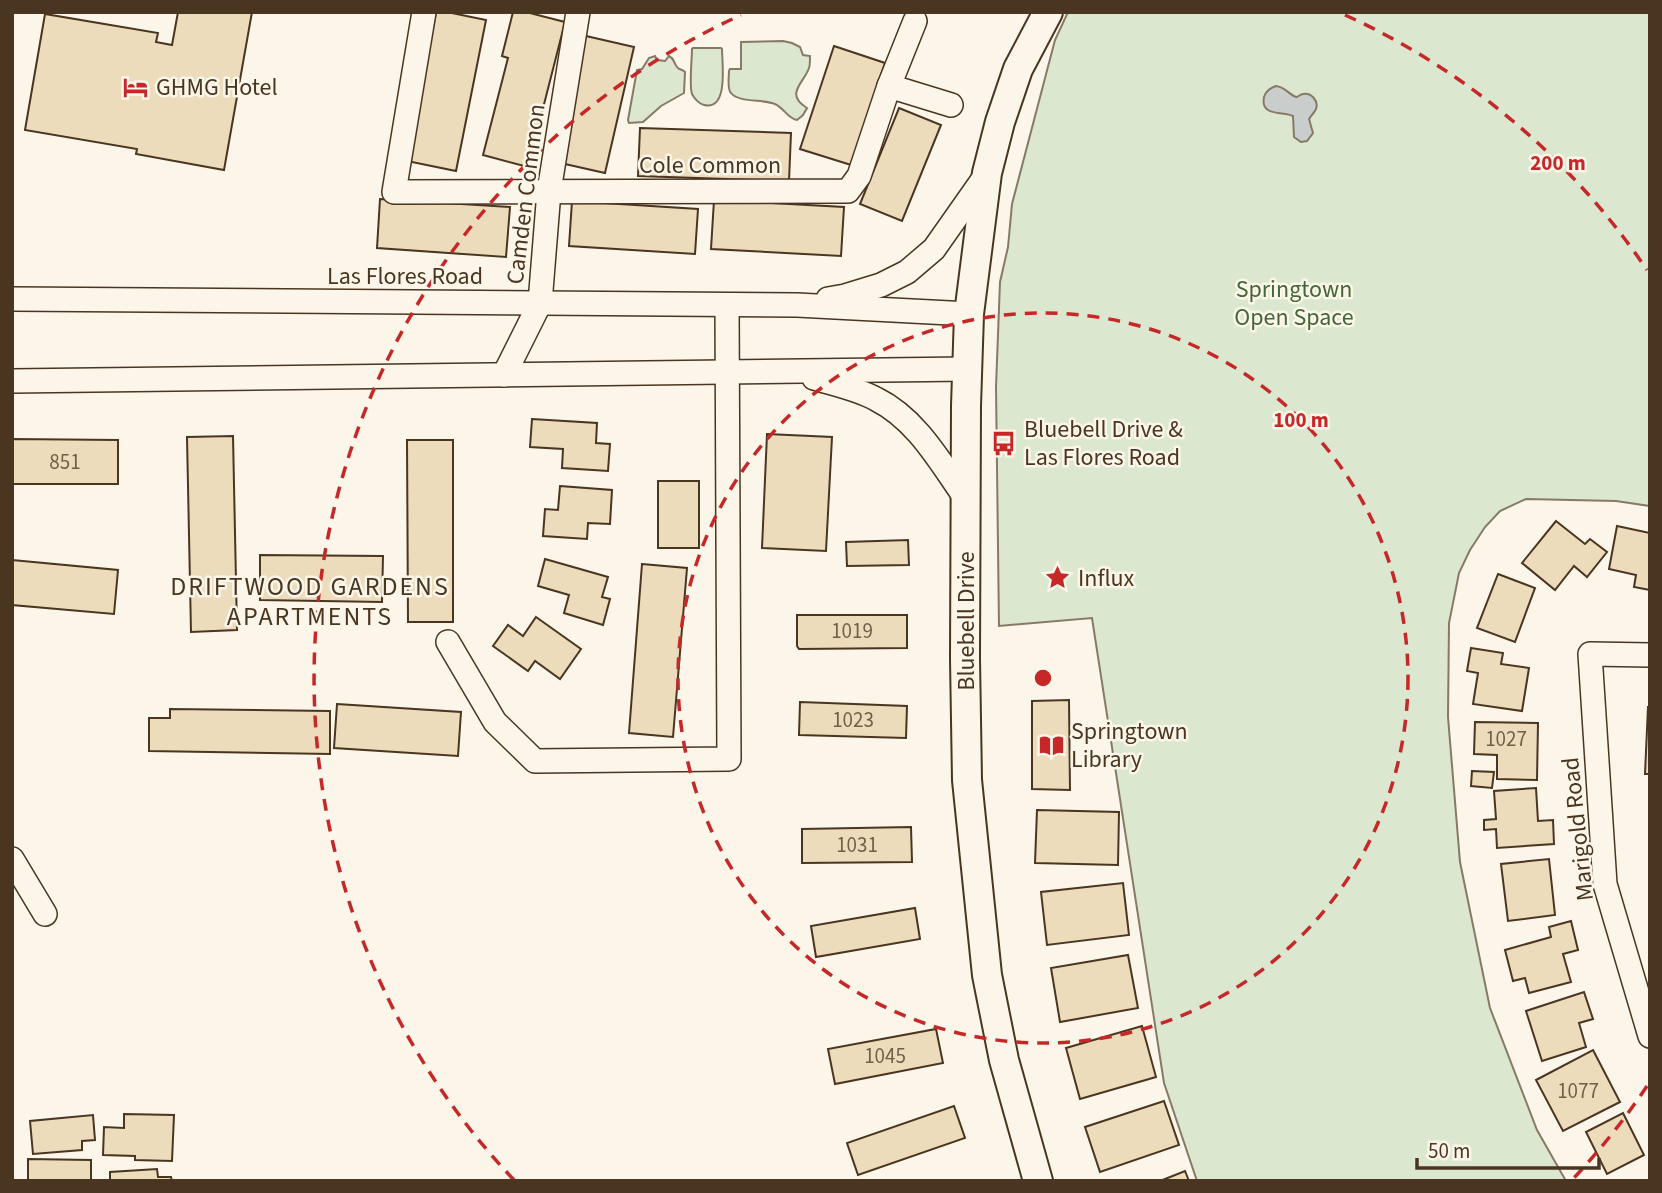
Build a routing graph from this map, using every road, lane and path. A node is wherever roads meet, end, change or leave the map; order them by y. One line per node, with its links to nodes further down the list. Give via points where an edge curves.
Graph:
1 (424, 12): 10 (street, Cole Common, via 394,192)
2 (578, 12): 10 (street, Camden Common)
3 (1028, 12): 6 (street, Bluebell Drive)
4 (1048, 12): 6 (street, Bluebell Drive)
5 (915, 21): 7 (street)
6 (1022, 60): 9 (street, Bluebell Drive, via 1002,112)
7 (889, 86): 8 (street); 10 (street, Cole Common, via 859,176 849,191)
8 (951, 105)
9 (987, 173): 14 (street, Las Flores Road, via 934,249 907,272 845,296); 15 (street, Bluebell Drive)
10 (549, 191): 12 (street, Camden Common)
11 (12, 299): 12 (street, Las Flores Road)
12 (540, 303): 13 (street, Las Flores Road); 19 (street, Camden Common)
13 (727, 305): 14 (street, Las Flores Road); 17 (street)
14 (797, 305): 15 (street, Las Flores Road)
15 (969, 314): 16 (street, Bluebell Drive)
16 (967, 369): 18 (street); 21 (street, Bluebell Drive)
17 (726, 372): 18 (street); 19 (street); 22 (street, via 729,759 535,761 495,722)
18 (790, 372): 21 (street, via 875,398 897,412 926,442)
19 (504, 375): 20 (street)
20 (12, 381)
21 (967, 500): 27 (street, Bluebell Drive, via 967,779 987,975 1004,1060)
22 (448, 642)
23 (1650, 655): 26 (street, Marigold Road, via 1590,654 1605,884)
24 (12, 859): 25 (street)
25 (45, 914)
26 (1650, 1036)
27 (1038, 1181)

